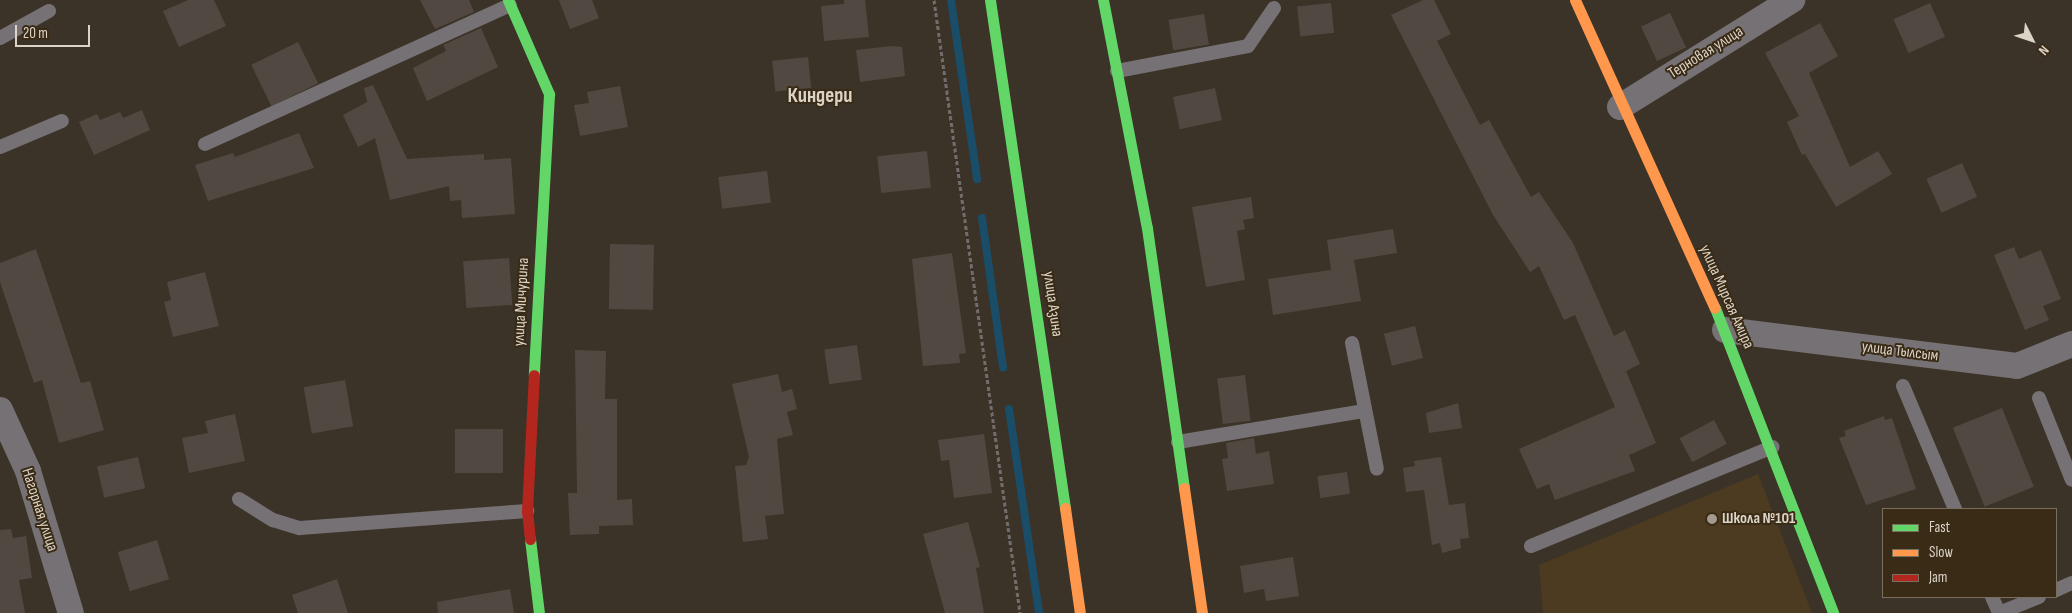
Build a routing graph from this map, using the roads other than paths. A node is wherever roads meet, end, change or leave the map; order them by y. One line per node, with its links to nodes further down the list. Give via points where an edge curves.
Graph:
1 (990, 0): 35 (street, улица Азина)
2 (1103, 0): 9 (street)
3 (1575, 0): 10 (street, улица Мирсая Амира)
4 (1792, 0): 10 (street, Терновая улица)
5 (509, 2): 12 (lane); 27 (street, улица Мичурина, via 549,94)
6 (1274, 8): 9 (lane, via 1248,46)
7 (49, 11): 8 (lane)
8 (0, 38)
9 (1116, 71): 21 (street, via 1147,228)
10 (1620, 107): 14 (street, улица Мирсая Амира)
11 (62, 120): 13 (lane)
12 (205, 144)
13 (0, 147)
14 (1725, 330): 16 (street, улица Тылсым, via 2017,366); 22 (street, улица Мирсая Амира)
15 (1352, 343): 20 (lane)
16 (2072, 344)
17 (1903, 386): 26 (lane)
18 (2039, 398): 24 (lane)
19 (0, 410): 33 (street, Нагорная улица, via 28,471)
20 (1364, 411): 21 (lane); 23 (lane)
21 (1178, 442): 36 (street)
22 (1772, 447): 28 (lane); 37 (street, улица Мирсая Амира)
23 (1377, 470)
24 (2072, 480)
25 (239, 499): 27 (lane, via 273,520 300,528)
26 (1955, 508)
27 (527, 511): 34 (street, улица Мичурина)
28 (1531, 546)
29 (2072, 583): 30 (lane)
30 (2057, 590)
31 (1992, 598): 38 (lane)
32 (2036, 598): 38 (lane)
33 (71, 613)
34 (538, 613)
35 (1080, 613)
36 (1202, 613)
37 (1833, 613)
38 (1999, 613)

